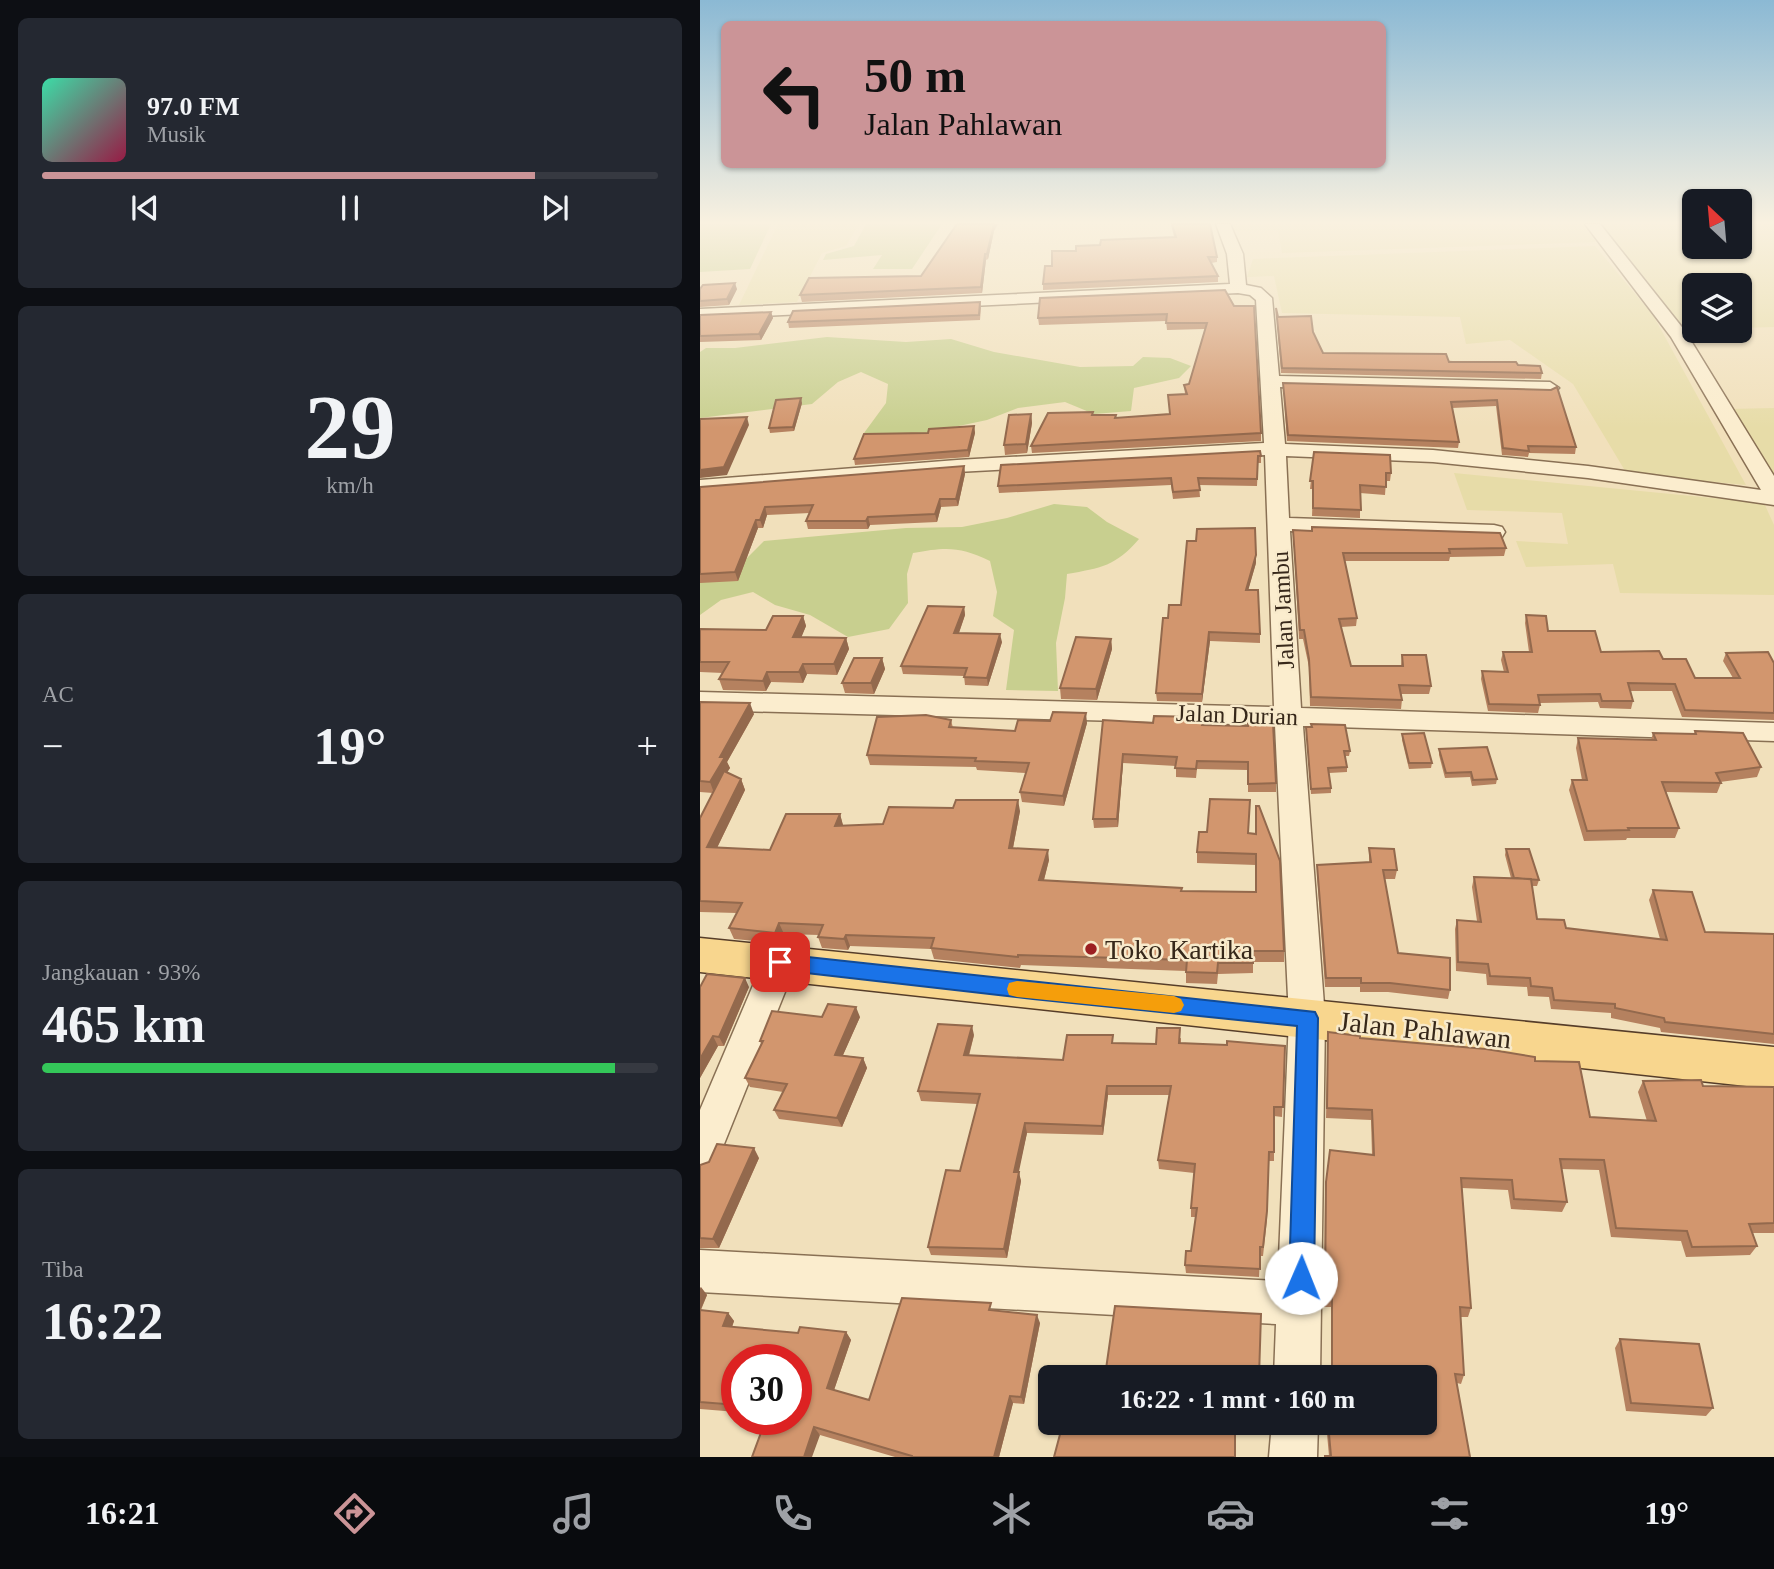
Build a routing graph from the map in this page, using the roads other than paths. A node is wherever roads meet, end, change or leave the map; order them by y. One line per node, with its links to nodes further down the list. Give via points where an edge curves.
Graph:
1 (1182, 292): 4 (street)
2 (1253, 292): 5 (street, Jalan Jambu, via 1264,298)
3 (1645, 292): 9 (street, via 1679,335)
4 (700, 314)
5 (1269, 381): 6 (street); 7 (street, Jalan Jambu)
6 (1550, 388)
7 (1275, 449): 8 (street, via 1153,453); 9 (street, via 1433,456); 10 (street, Jalan Jambu)
8 (700, 486)
9 (1774, 496)
10 (1280, 524): 11 (street); 13 (street, Jalan Jambu)
11 (1494, 532)
12 (700, 701): 13 (street, Jalan Durian)
13 (1290, 717): 14 (street, Jalan Durian); 17 (street, Jalan Jambu)
14 (1774, 732)
15 (700, 955): 16 (main road, Jalan Pahlawan)
16 (780, 962): 17 (main road, Jalan Pahlawan); 19 (street)
17 (1307, 1018): 18 (main road, Jalan Pahlawan); 21 (street, Jalan Jambu)
18 (1774, 1068)
19 (700, 1156)
20 (700, 1271): 21 (street)
21 (1301, 1304): 22 (street, Jalan Jambu)
22 (1298, 1365)
23 (1294, 1435): 24 (street)
24 (1293, 1457)

